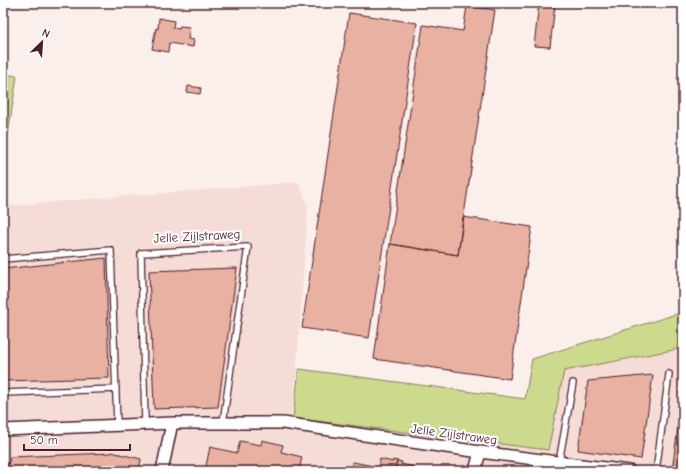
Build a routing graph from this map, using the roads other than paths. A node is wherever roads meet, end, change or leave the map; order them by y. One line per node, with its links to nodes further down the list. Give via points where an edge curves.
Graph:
1 (3, 259): 4 (lane, via 111,250)
2 (669, 374): 18 (lane)
3 (573, 383): 13 (lane)
4 (116, 389): 5 (lane); 9 (lane)
5 (3, 393)
6 (172, 423): 7 (street, Jelle Zijlstraweg); 8 (street, Jelle Zijlstraweg); 14 (street)
7 (223, 423): 8 (lane, Jelle Zijlstraweg, via 248,247 141,253); 11 (street, Jelle Zijlstraweg, via 283,423)
8 (146, 424): 9 (street, Jelle Zijlstraweg)
9 (117, 425): 10 (street, Jelle Zijlstraweg)
10 (3, 430)
11 (480, 452): 12 (street, Jelle Zijlstraweg); 15 (street)
12 (538, 459): 13 (street, Jelle Zijlstraweg); 16 (lane)
13 (559, 462): 17 (street, Jelle Zijlstraweg)
14 (162, 471)
15 (475, 471)
16 (536, 471)
17 (629, 471)
18 (656, 471)

